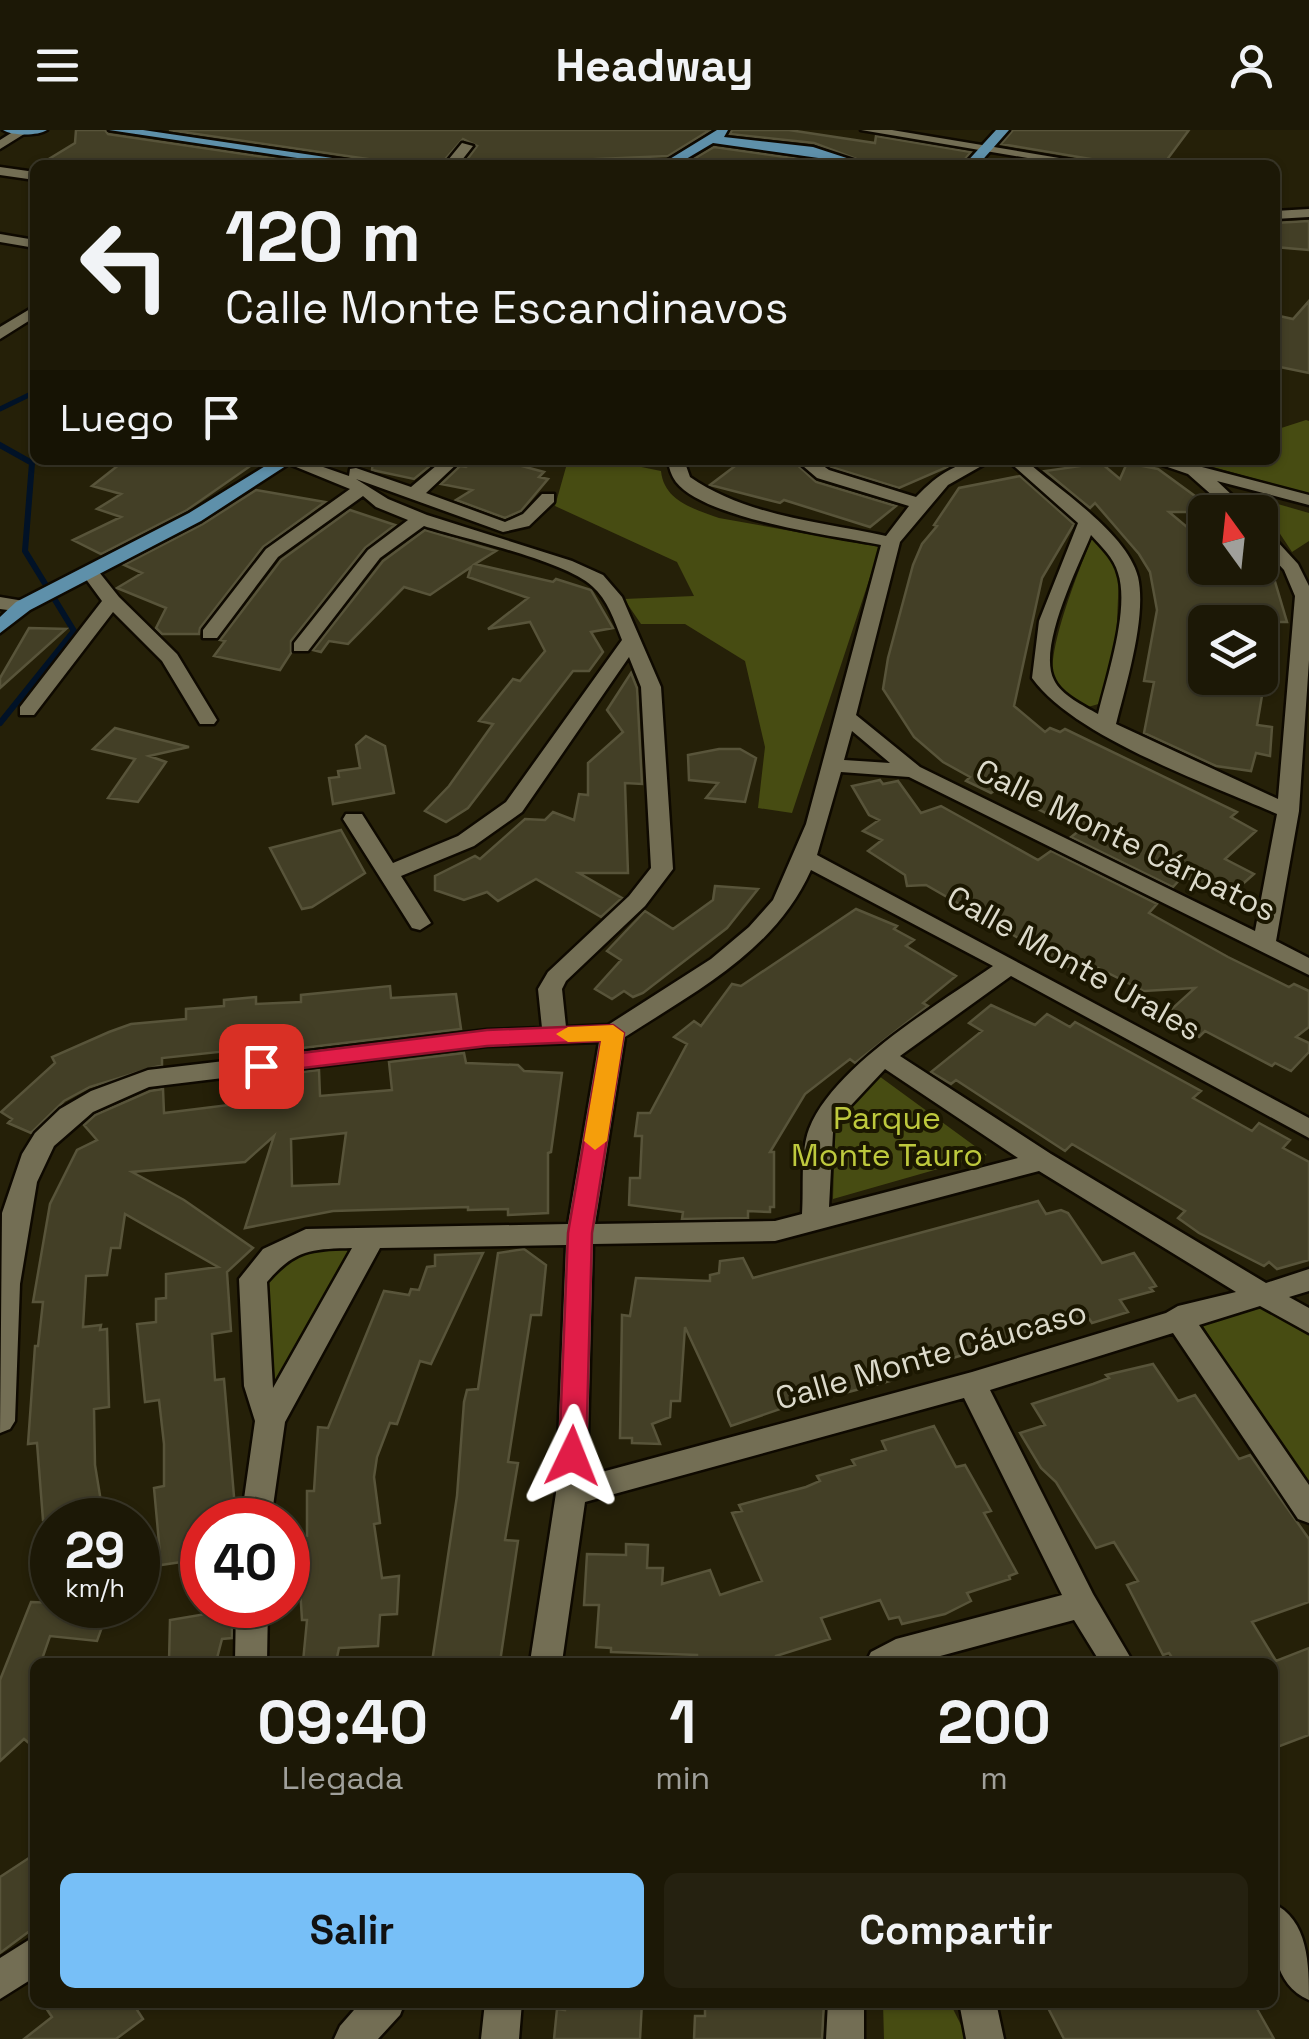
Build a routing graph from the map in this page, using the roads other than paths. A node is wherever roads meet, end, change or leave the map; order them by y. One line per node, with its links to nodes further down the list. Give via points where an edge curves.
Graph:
1 (42, 130): 6 (main road)
2 (114, 130): 12 (main road)
3 (726, 130): 8 (main road)
4 (868, 130): 7 (street)
5 (1003, 130): 11 (main road)
6 (16, 131): 9 (street)
7 (898, 132): 11 (street)
8 (712, 139): 14 (main road); 15 (main road)
9 (0, 145)
10 (467, 146): 13 (street)
11 (985, 149): 16 (main road); 17 (street)
12 (336, 160)
13 (455, 160)
14 (675, 160)
15 (843, 160)
16 (976, 160)
17 (1060, 160)
18 (0, 170): 19 (street)
19 (30, 175)
20 (1309, 213): 21 (street)
21 (1280, 216)
22 (0, 238): 23 (street)
23 (30, 243)
24 (30, 313): 25 (street)
25 (0, 334)
26 (279, 465): 48 (main road, via 195,518)
27 (301, 465): 36 (street)
28 (333, 465): 37 (street)
29 (447, 465): 37 (street)
30 (677, 465): 44 (street, via 680,478 700,494)
31 (811, 465): 41 (street)
32 (971, 465): 41 (street, via 951,473)
33 (1020, 465): 43 (street)
34 (1178, 465): 35 (street)
35 (1191, 468): 38 (street); 40 (street)
36 (363, 488): 42 (street); 54 (street, via 272,554)
37 (415, 493): 39 (street, via 503,527 538,512)
38 (1222, 495)
39 (548, 498)
40 (1309, 500)
41 (918, 504): 44 (street)
42 (421, 519): 55 (street, via 596,579 615,601); 56 (street, via 374,554)
43 (1086, 524): 60 (street, via 1106,537 1129,575 1124,648); 60 (street, via 1048,622 1042,684)
44 (890, 542): 58 (street)
45 (1278, 553): 47 (street)
46 (1309, 557): 47 (street)
47 (1292, 568): 49 (street)
48 (80, 576): 50 (street); 51 (main road)
49 (1306, 597): 63 (street)
50 (112, 601): 57 (street); 59 (street, via 170,658)
51 (30, 602): 52 (street); 53 (main road)
52 (0, 603)
53 (0, 627)
54 (210, 634)
55 (631, 640): 66 (street, via 514,807 466,841); 72 (street, via 651,687 662,868 637,902 556,977 550,989)
56 (302, 647)
57 (28, 711)
58 (845, 716): 61 (street); 62 (street)
59 (207, 720)
60 (1105, 726): 63 (street)
61 (832, 766): 62 (street); 65 (street)
62 (913, 771): 68 (street, Calle Monte Cárpatos)
63 (1288, 811): 68 (street)
64 (354, 818): 66 (street)
65 (805, 858): 69 (street, Calle Monte Urales); 71 (street, via 776,913 730,956)
66 (390, 873): 67 (street)
67 (420, 923)
68 (1264, 945): 70 (street, Calle Monte Cárpatos)
69 (1010, 965): 73 (street); 74 (street, Calle Monte Urales)
70 (1309, 967)
71 (613, 1033): 72 (street); 77 (street)
72 (555, 1035): 84 (street, via 148,1079 75,1111 36,1152 12,1223)
73 (882, 1056): 75 (street); 76 (street, via 823,1122)
74 (1309, 1129)
75 (1042, 1161): 76 (street); 80 (street)
76 (814, 1222): 77 (street, via 745,1234)
77 (580, 1233): 78 (street); 86 (street)
78 (373, 1236): 85 (street); 85 (street, via 306,1239 273,1256 254,1279 258,1386)
79 (1309, 1280): 80 (street, Calle Monte Cáucaso)
80 (1265, 1292): 81 (street, Calle Monte Cáucaso); 82 (street)
81 (1178, 1317): 83 (street, Calle Monte Cáucaso); 88 (street)
82 (1309, 1322)
83 (972, 1384): 86 (street, Calle Monte Cáucaso); 89 (street)
84 (0, 1420)
85 (270, 1421): 87 (street)
86 (571, 1493): 92 (street)
87 (259, 1498)
88 (1309, 1510)
89 (1082, 1604): 93 (street); 94 (street)
90 (252, 1628): 91 (street)
91 (251, 1658)
92 (547, 1658)
93 (889, 1658)
94 (1115, 1658)
95 (1278, 1931): 98 (street)
96 (30, 1958): 97 (street)
97 (0, 1980)
98 (1309, 1982)
99 (381, 2008): 103 (street)
100 (503, 2008): 104 (street)
101 (846, 2008): 105 (street)
102 (978, 2008): 106 (street)
103 (353, 2039)
104 (500, 2039)
105 (845, 2039)
106 (985, 2039)

